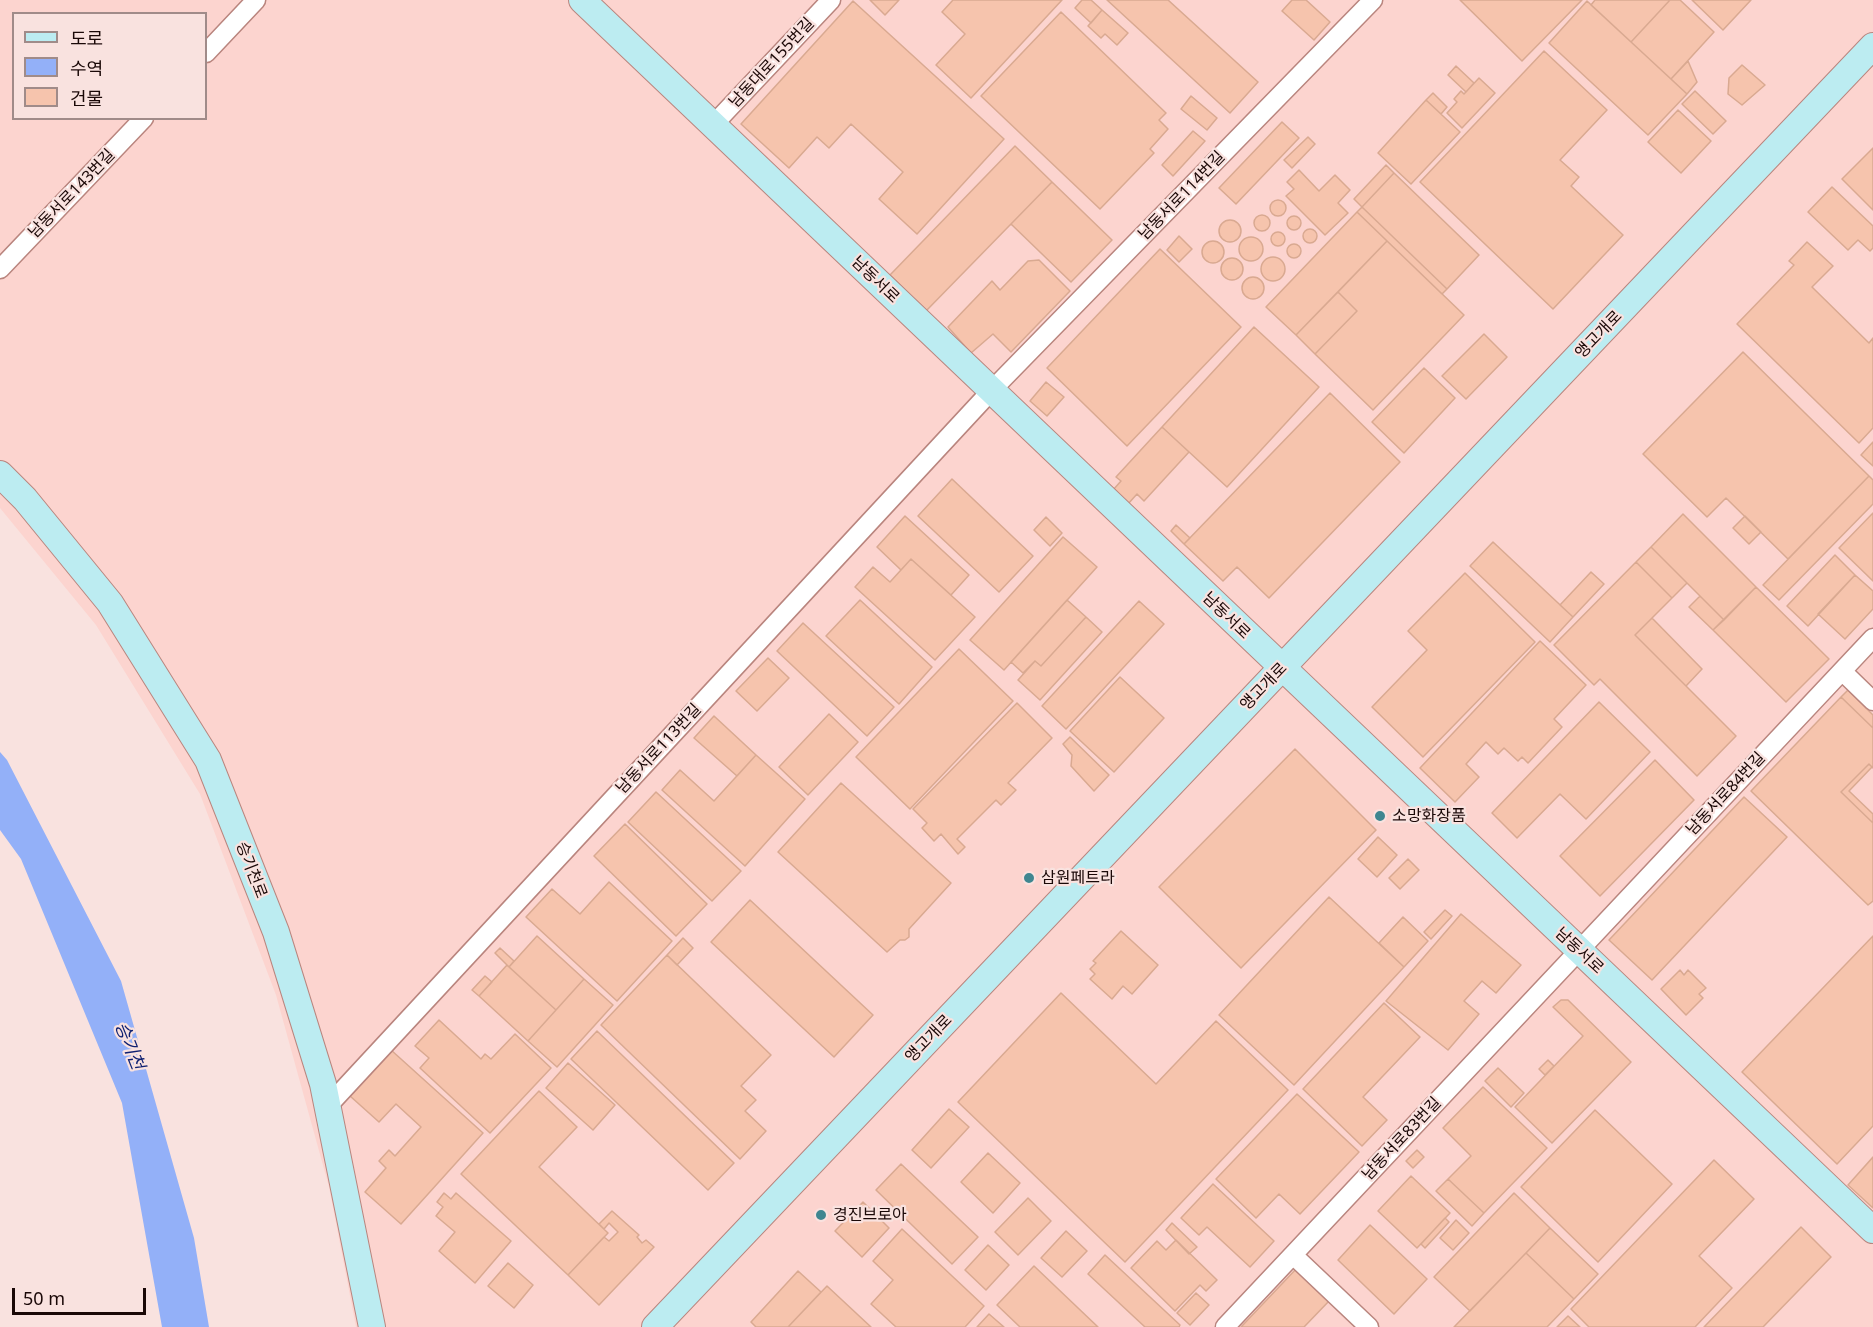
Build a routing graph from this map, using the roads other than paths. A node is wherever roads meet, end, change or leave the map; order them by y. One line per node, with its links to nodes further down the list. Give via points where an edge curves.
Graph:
1 (256, 0): 6 (street)
2 (582, 0): 8 (street, 남동서로)
3 (831, 0): 8 (street, 남동대로155번길)
4 (1373, 0): 10 (street, 남동서로114번길)
5 (1873, 46): 13 (street, 앵고개로)
6 (207, 52)
7 (142, 120): 9 (street, 남동서로143번길)
8 (713, 125): 10 (street, 남동서로)
9 (0, 269)
10 (991, 391): 13 (street, 남동서로); 17 (street, 남동서로113번길)
11 (0, 474): 17 (street, 승기천로, via 110,603 208,760 276,932)
12 (1873, 638): 14 (street, 남동서로84번길)
13 (1282, 669): 16 (street, 남동서로); 20 (street, 앵고개로)
14 (1842, 671): 15 (street); 16 (street, 남동서로84번길)
15 (1873, 701)
16 (1578, 950): 18 (street, 남동서로); 19 (street, 남동서로83번길)
17 (327, 1107): 21 (street, 승기천로)
18 (1873, 1230)
19 (1293, 1255): 22 (street, 남동서로83번길); 23 (street)
20 (666, 1323)
21 (372, 1327)
22 (1225, 1327)
23 (1369, 1327)

